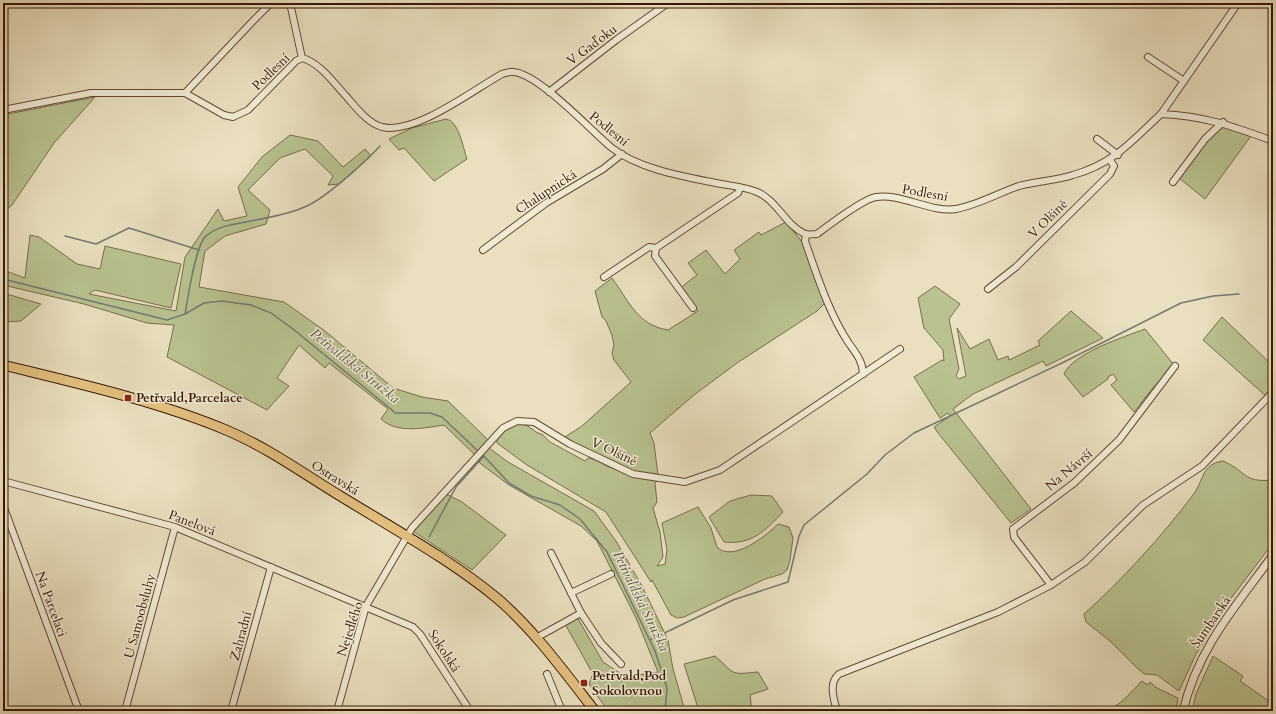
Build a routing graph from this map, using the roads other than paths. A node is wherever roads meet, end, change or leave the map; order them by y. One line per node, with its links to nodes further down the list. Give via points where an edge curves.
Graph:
1 (271, 3): 9 (street)
2 (290, 3): 6 (street)
3 (668, 3): 8 (street, V Gaďoku)
4 (1238, 3): 7 (street, Podlesní)
5 (1148, 57): 7 (street)
6 (302, 58): 8 (street, Podlesní, via 313,63 370,121 381,127 404,127 427,118 502,74 513,72 525,75); 9 (street, Podlesní, via 240,115 224,115)
7 (1184, 81): 11 (street, Podlesní)
8 (549, 92): 15 (street, Podlesní)
9 (185, 93): 10 (street, Podlesní, via 91,93)
10 (3, 110)
11 (1160, 114): 12 (street, via 1186,115); 16 (street, Podlesní)
12 (1223, 122): 14 (street); 18 (street, via 1205,139)
13 (1097, 139): 16 (street)
14 (1273, 141)
15 (622, 154): 19 (street, Podlesní, via 658,169); 22 (street, Chalupnická, via 603,169 546,203)
16 (1118, 155): 17 (street, Podlesní)
17 (1110, 160): 20 (street, Podlesní, via 1071,176 1020,186 978,203 955,209 875,197 817,234); 24 (street, V Olšině, via 1114,166 1110,174 1016,267)
18 (1173, 182)
19 (740, 188): 20 (street, Podlesní, via 757,192 772,202 793,225); 21 (street, via 738,193)
20 (806, 234): 29 (street, via 805,241 827,304 863,365)
21 (656, 248): 23 (street, via 649,247); 25 (street, via 655,256)
22 (483, 250)
23 (604, 277)
24 (988, 289)
25 (693, 308)
26 (900, 349): 29 (street, V Olšině)
27 (4, 365): 34 (main road, Ostravská, via 128,398 198,419 227,431 260,447)
28 (1175, 366): 39 (street, Na Návrší, via 1119,440 1074,483 1013,529 1014,537)
29 (863, 374): 34 (street, V Olšině, via 720,470 685,482 633,474 570,444 534,422 517,421 504,428 412,528)
30 (1273, 392): 39 (street, via 1202,466 1143,505 1085,562)
31 (3, 481): 33 (street, Panelová)
32 (3, 505): 46 (street, Na Parcelaci)
33 (175, 527): 37 (street, Panelová); 47 (street, U Samoobsluhy)
34 (406, 538): 41 (street, Nejedlého); 43 (main road, Ostravská, via 481,586 500,601)
35 (551, 553): 40 (street)
36 (1273, 555): 54 (street, Šumbarská, via 1207,646 1187,692)
37 (271, 567): 41 (street, Panelová); 48 (street, Zahradní)
38 (611, 574): 40 (street)
39 (1051, 586): 53 (street, via 998,612 839,674 834,680 833,687)
40 (571, 593): 42 (street)
41 (366, 606): 49 (street, Nejedlého); 50 (street, Sokolská, via 413,627 420,634)
42 (581, 613): 43 (street); 44 (street, via 601,643)
43 (536, 638): 52 (main road, Ostravská)
44 (621, 664)
45 (547, 674): 51 (street)
46 (79, 711)
47 (125, 711)
48 (231, 711)
49 (337, 711)
50 (470, 711)
51 (562, 711)
52 (595, 711)
53 (838, 711)
54 (1183, 711)

